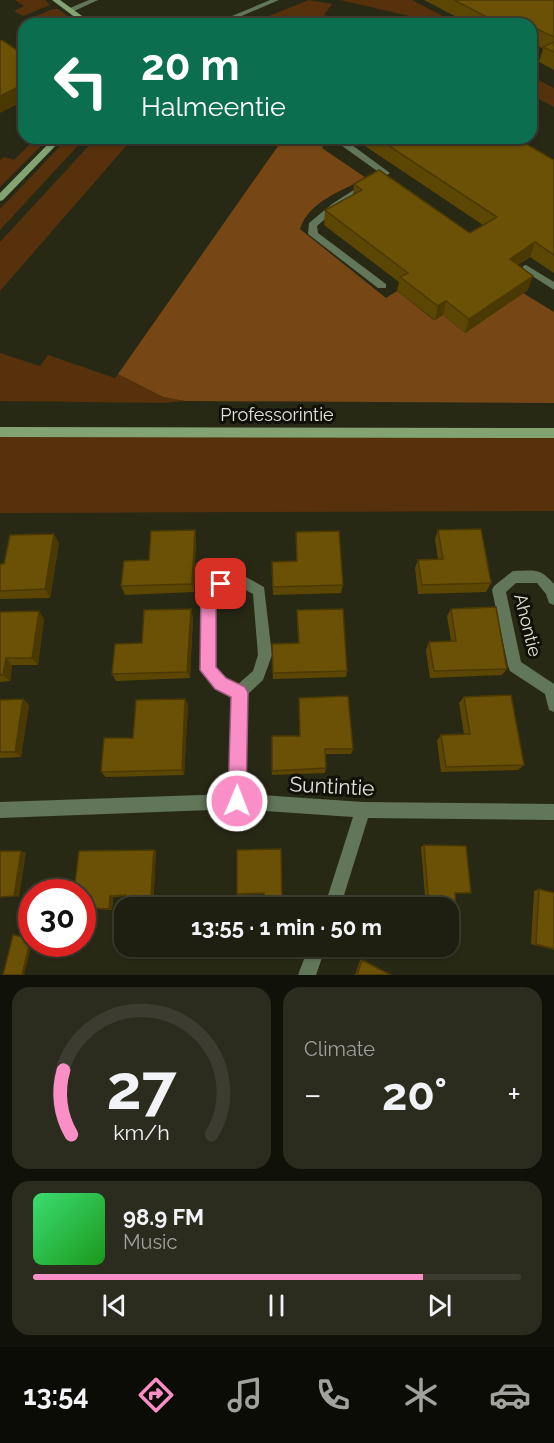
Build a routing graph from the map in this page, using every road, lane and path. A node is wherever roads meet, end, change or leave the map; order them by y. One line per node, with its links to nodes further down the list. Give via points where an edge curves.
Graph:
1 (55, 0): 4 (main road)
2 (95, 0): 4 (street)
3 (276, 0): 6 (street)
4 (69, 10): 5 (main road)
5 (80, 18)
6 (232, 18)
7 (53, 144): 9 (main road)
8 (346, 145): 11 (street, via 386,173 312,225 313,234)
9 (0, 198)
10 (526, 268): 12 (street)
11 (382, 286)
12 (554, 287)
13 (0, 432): 14 (main road, Professorintie)
14 (554, 434)
15 (554, 599): 16 (street, Ahontie, via 540,577 513,577 499,590 515,666)
16 (552, 688): 18 (street, Ahontie)
17 (240, 693): 17 (street, via 258,675 265,655 259,591 249,582 235,580 208,594 208,670 220,684); 19 (street)
18 (554, 705)
19 (237, 801): 20 (street, Suntintie); 21 (street, Suntintie)
20 (0, 810)
21 (363, 810): 22 (street, Suntintie); 23 (street)
22 (554, 812)
23 (335, 897)
24 (314, 957): 25 (street)
25 (307, 975)

